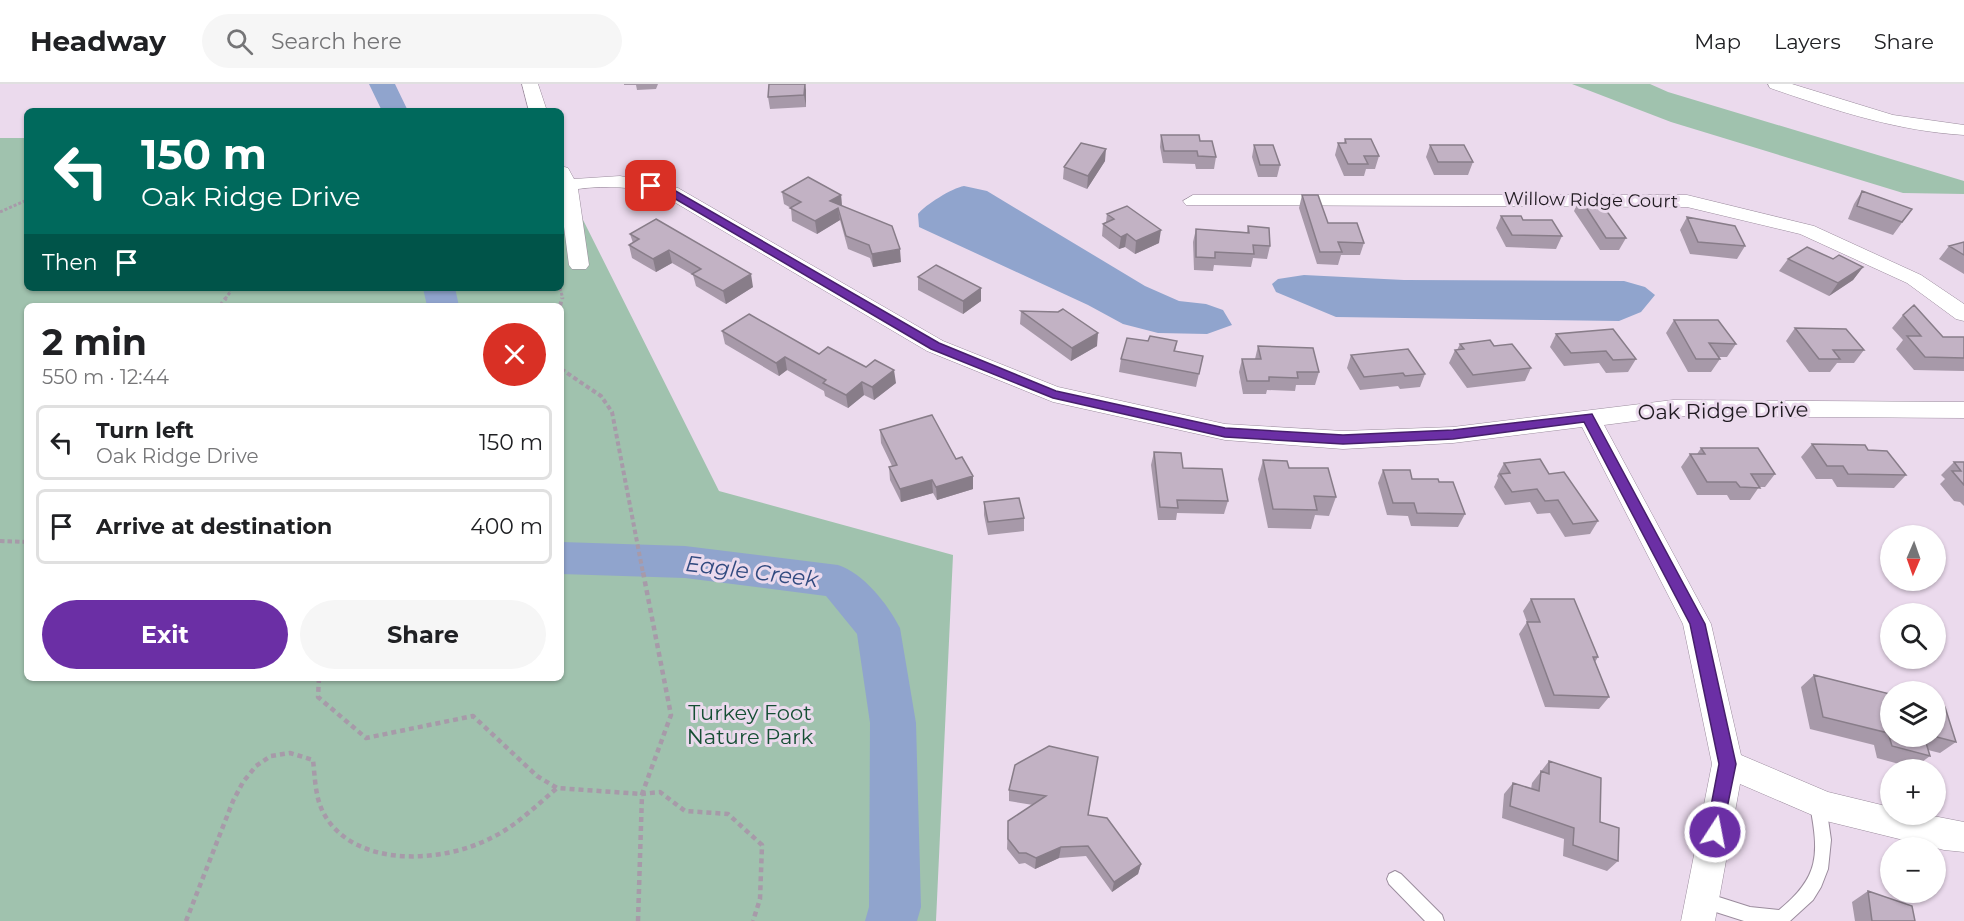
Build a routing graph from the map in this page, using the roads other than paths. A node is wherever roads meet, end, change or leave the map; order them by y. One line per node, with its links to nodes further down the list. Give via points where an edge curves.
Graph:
1 (530, 84): 3 (street)
2 (1776, 84): 4 (street, via 1880,118)
3 (537, 108)
4 (1964, 130)
5 (565, 178): 7 (street); 10 (street, Oak Ridge Drive, via 628,180 671,192 935,346 1053,394 1225,432 1343,440 1453,435)
6 (1193, 201): 8 (street, Willow Ridge Court, via 1687,201 1807,230 1914,279)
7 (579, 265)
8 (1964, 314)
9 (1964, 410): 10 (street, Oak Ridge Drive, via 1673,408)
10 (1588, 417): 11 (street, via 1697,624)
11 (1728, 764): 12 (street); 15 (street)
12 (1818, 802): 13 (street); 15 (lane, via 1824,838 1822,871 1797,907 1781,918)
13 (1964, 837)
14 (1395, 879): 16 (lane)
15 (1700, 911)
16 (1436, 921)

